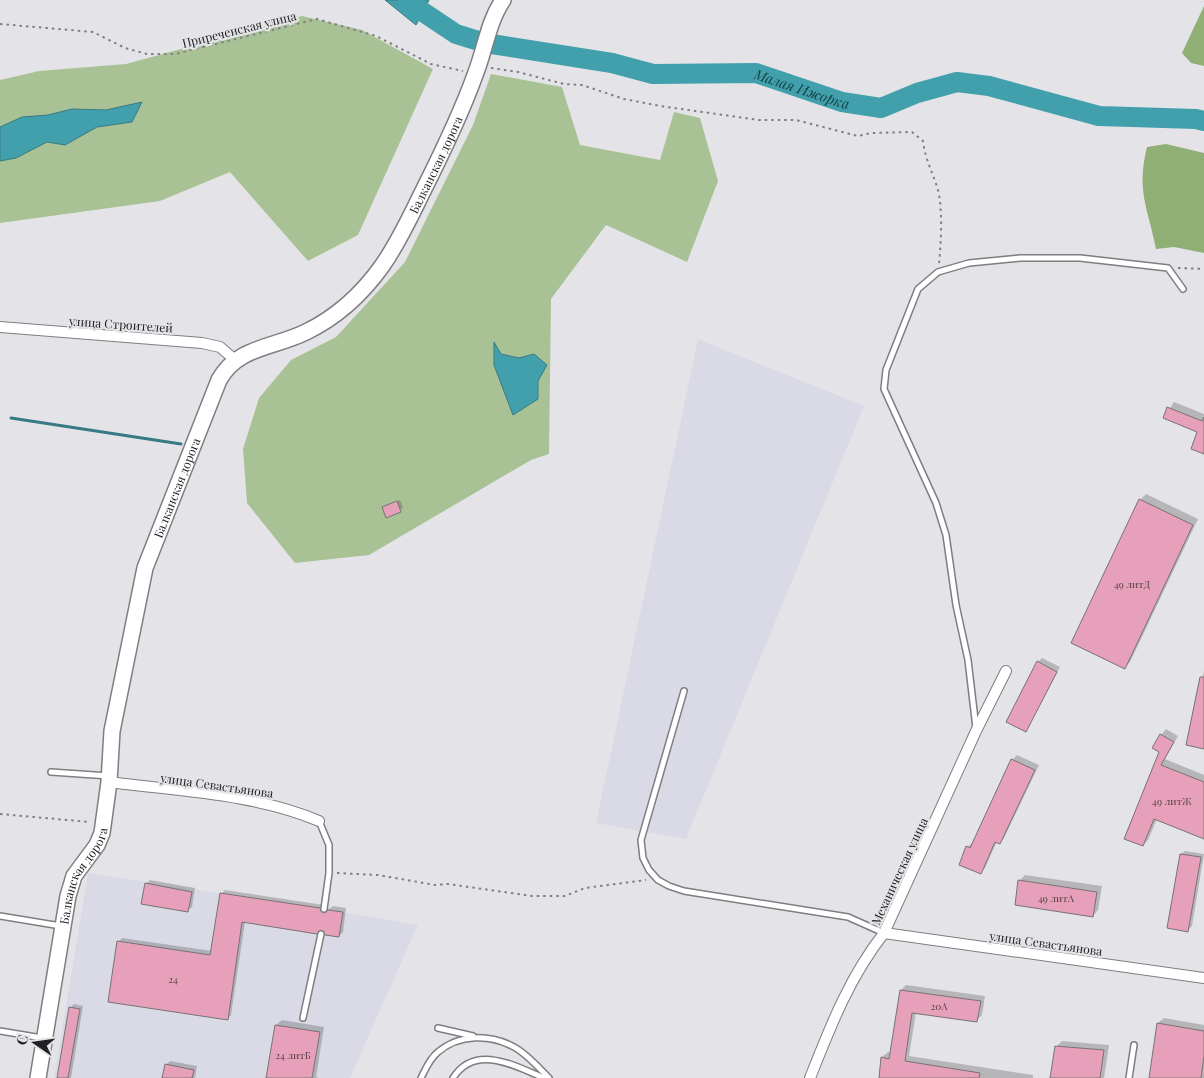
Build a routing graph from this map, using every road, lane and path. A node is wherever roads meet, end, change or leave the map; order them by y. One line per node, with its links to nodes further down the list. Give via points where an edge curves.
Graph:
1 (499, 6): 3 (street, Балканская дорога)
2 (0, 24): 3 (path, Приреченская улица, via 93,32 125,48 175,54 316,19 376,36 431,64)
3 (478, 68): 6 (path, Приреченская улица, via 518,72 564,84 582,85 624,99 660,106 759,120 796,120 858,136 912,132 923,141 938,189 941,210); 9 (street, Балканская дорога, via 445,147 404,230 383,265 360,294 331,318 305,333)
4 (1168, 268): 5 (path); 6 (lane, via 1080,258 1020,258 969,263); 7 (lane)
5 (1204, 269)
6 (938, 272): 12 (lane, via 918,289 886,370 884,389 936,503 946,535 968,660)
7 (1183, 289)
8 (0, 327): 9 (street, улица Строителей, via 202,343 220,347)
9 (234, 359): 14 (street, Балканская дорога, via 219,380 145,568 119,688)
10 (1006, 671): 12 (street, Механическая улица)
11 (684, 691): 19 (lane, via 641,840 643,858)
12 (976, 731): 23 (street, Механическая улица)
13 (51, 772): 14 (lane)
14 (109, 779): 16 (street, улица Севастьянова, via 263,803 292,809); 17 (street, Балканская дорога)
15 (0, 814): 17 (path)
16 (319, 821): 18 (lane, via 329,845)
17 (104, 823): 22 (street, Балканская дорога, via 97,845 74,876)
18 (329, 873): 19 (path, via 378,875 532,896 565,896 585,888 618,882); 20 (lane)
19 (658, 880): 23 (lane, via 684,891 848,917)
20 (324, 909)
21 (0, 916): 22 (lane)
22 (63, 927): 30 (street, Балканская дорога)
23 (884, 933): 25 (street, улица Севастьянова); 37 (street, Механическая улица, via 863,960 841,1002)
24 (320, 934): 26 (lane)
25 (1204, 978)
26 (303, 1018)
27 (438, 1028): 29 (lane)
28 (0, 1031): 30 (lane)
29 (473, 1036): 33 (lane, via 437,1052); 36 (lane, via 514,1047)
30 (45, 1038): 32 (street, Балканская дорога)
31 (1134, 1044): 38 (lane)
32 (38, 1078)
33 (421, 1078)
34 (453, 1078): 35 (lane, via 458,1069 488,1058)
35 (544, 1078)
36 (549, 1078)
37 (810, 1078)
38 (1129, 1078)

